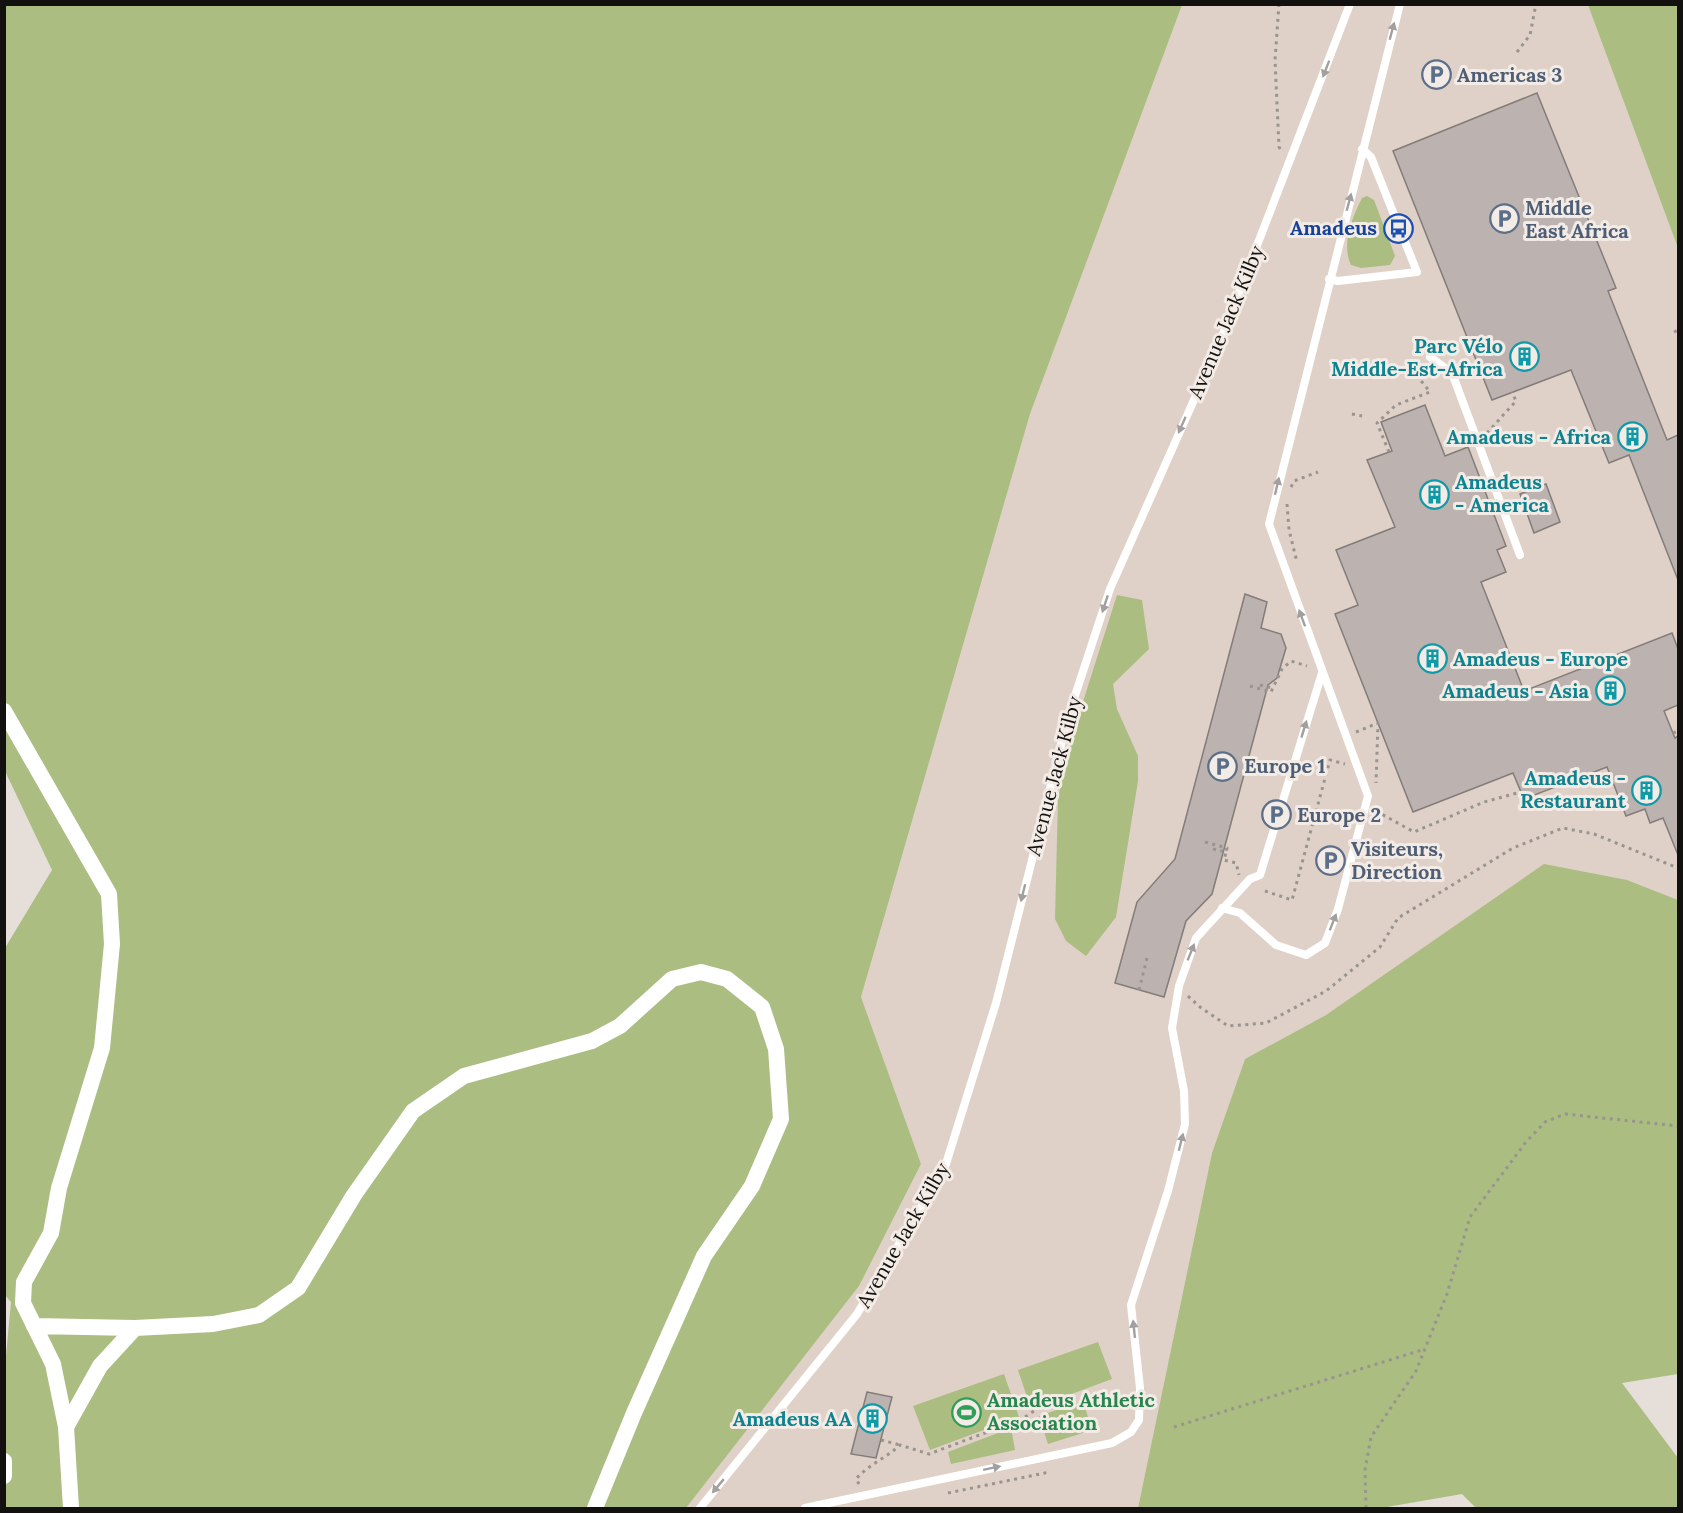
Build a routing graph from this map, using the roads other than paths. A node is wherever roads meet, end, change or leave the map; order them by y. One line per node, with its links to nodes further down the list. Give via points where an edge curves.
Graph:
1 (1350, 4): 17 (lane, Avenue Jack Kilby, one-way to 17, via 1221,339 1110,589 1068,717 996,1003 945,1167 857,1314)
2 (1400, 4): 3 (lane, one-way to 2)
3 (1362, 149): 4 (lane, one-way to 3); 4 (lane, via 1371,157 1417,272)
4 (1329, 279): 7 (lane, one-way to 4, via 1269,524)
5 (1430, 357): 6 (lane, via 1452,373)
6 (1520, 555)
7 (1318, 672): 9 (lane, one-way to 7, via 1260,874); 9 (lane, one-way to 7, via 1240,913 1276,945 1306,955 1325,943 1368,796 1348,736)
8 (4, 711): 10 (street, via 109,894 112,944 102,1048 58,1188 51,1233 24,1282 24,1303)
9 (1222, 908): 18 (lane, one-way to 9, via 1112,1443 1131,1432 1139,1420 1140,1388 1131,1305 1185,1124 1184,1091 1172,1028 1179,986 1196,938)
10 (34, 1326): 11 (street); 12 (street, via 53,1364)
11 (135, 1328): 12 (street, via 100,1366); 16 (street, via 213,1324 259,1315 298,1288 354,1196 413,1111 464,1076 592,1041 620,1026 672,979 701,972 727,979 762,1007 776,1049 781,1119 752,1186 704,1256)
12 (66, 1427): 15 (street)
13 (4, 1461): 14 (street)
14 (4, 1476)
15 (71, 1509)
16 (595, 1509)
17 (700, 1509)
18 (805, 1509)

